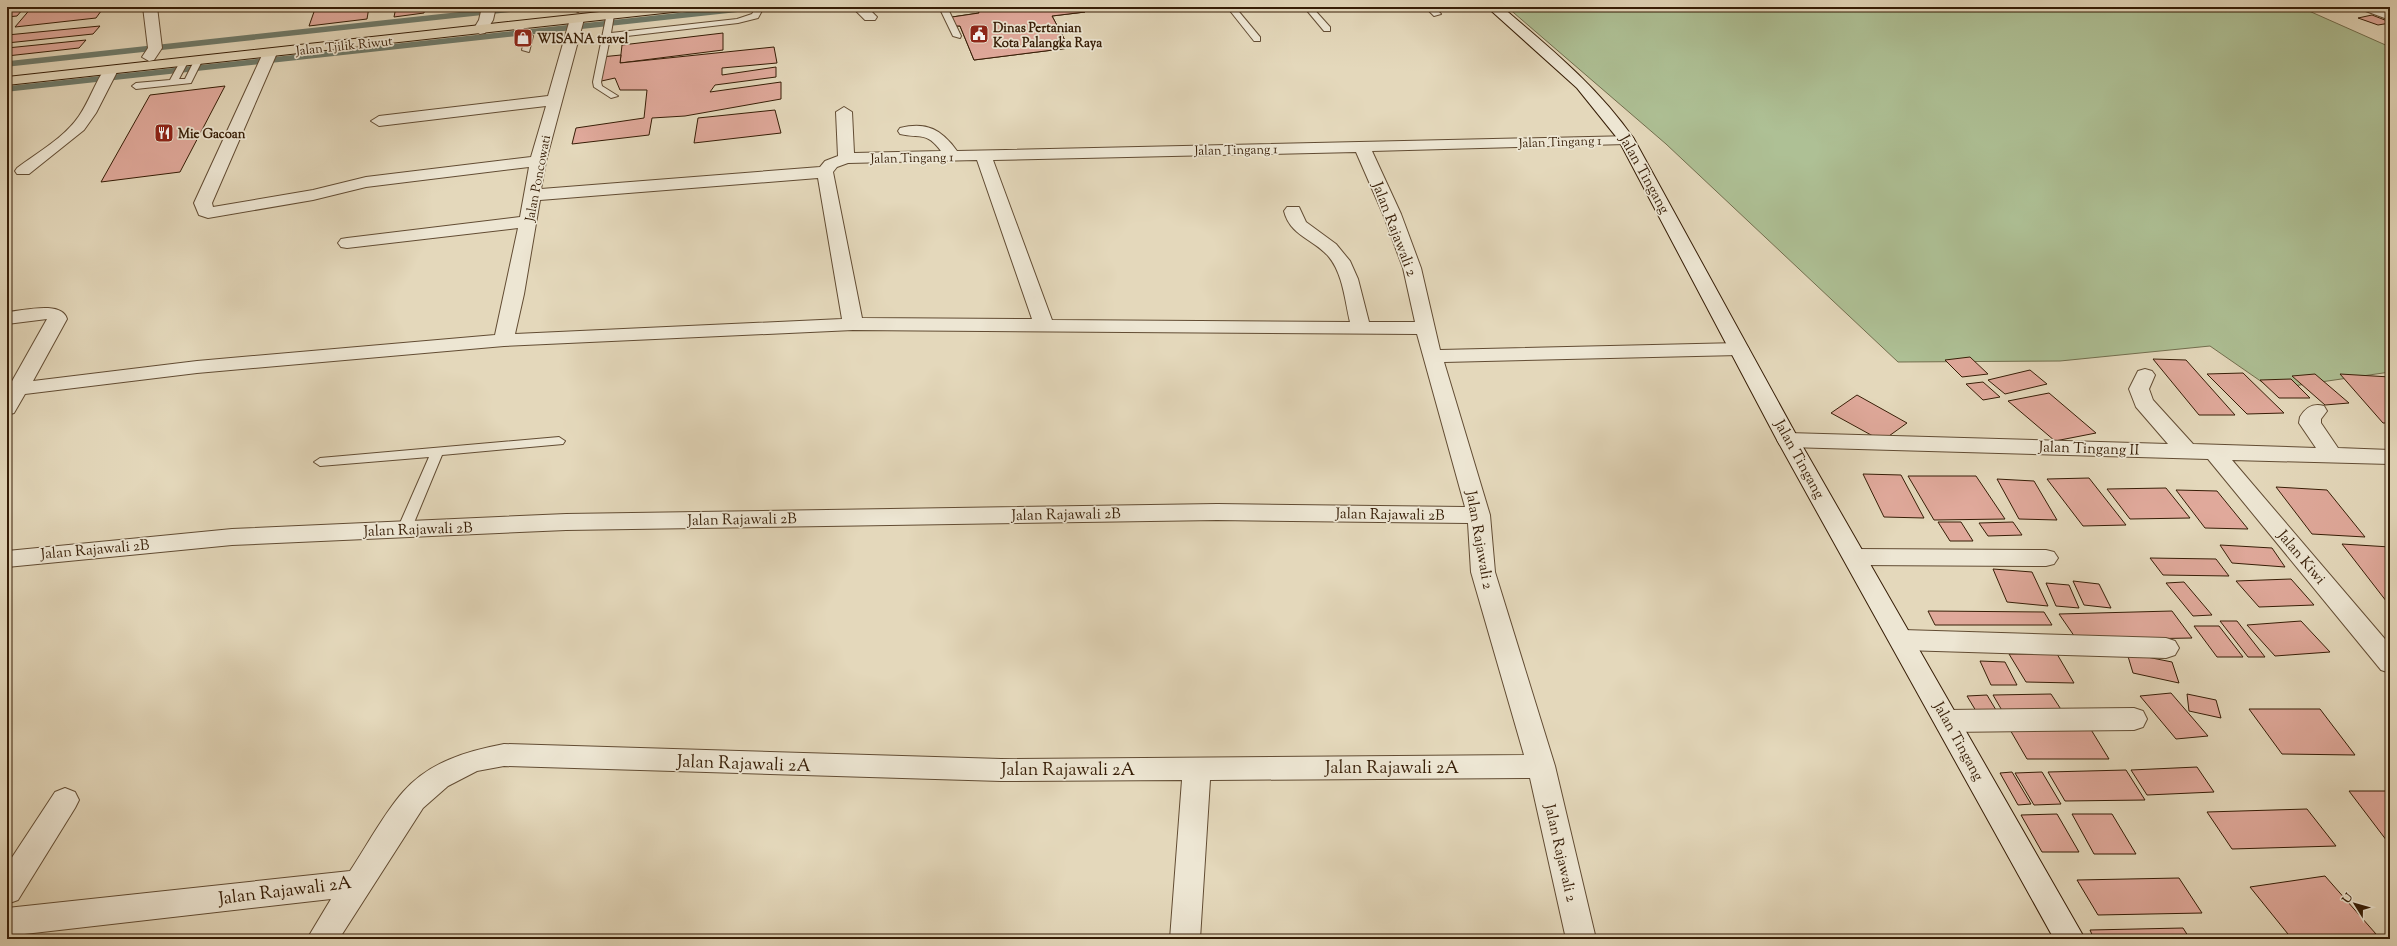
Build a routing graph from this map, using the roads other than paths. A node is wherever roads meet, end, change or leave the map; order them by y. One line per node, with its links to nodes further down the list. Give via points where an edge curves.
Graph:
1 (150, 7): 25 (street, via 155,48)
2 (682, 7): 12 (highway, Jalan Tjilik Riwut)
3 (760, 7): 20 (lane, via 755,16 738,21)
4 (859, 7): 15 (street)
5 (959, 7): 11 (lane)
6 (1231, 7): 22 (lane)
7 (1308, 7): 19 (lane)
8 (1429, 7): 14 (lane)
9 (1494, 7): 38 (street, Jalan Tingang, via 1593,95 1612,116)
10 (2368, 7): 16 (street)
11 (944, 8): 21 (lane)
12 (606, 11): 13 (highway, Jalan Tjilik Riwut); 20 (lane)
13 (578, 12): 17 (highway, Jalan Tjilik Riwut); 18 (highway, Jalan Tjilik Riwut); 34 (street, Jalan Poncowati)
14 (1437, 14)
15 (870, 16)
16 (2390, 16)
17 (485, 19): 18 (highway, Jalan Tjilik Riwut); 24 (highway, Jalan Tjilik Riwut); 25 (highway, Jalan Tjilik Riwut)
18 (515, 26): 23 (lane, via 530,36)
19 (1327, 29)
20 (605, 36): 33 (lane, via 597,82 598,88)
21 (957, 36)
22 (1257, 39)
23 (526, 50)
24 (270, 53): 26 (highway, Jalan Tjilik Riwut); 43 (street, via 203,203 208,213 313,195 360,183)
25 (150, 57): 29 (highway, Jalan Tjilik Riwut)
26 (198, 61): 27 (highway, Jalan Tjilik Riwut); 31 (lane, via 188,81)
27 (184, 62): 28 (highway, Jalan Tjilik Riwut); 31 (lane)
28 (111, 70): 30 (highway, Jalan Tjilik Riwut); 44 (street, via 84,121)
29 (7, 72)
30 (7, 81)
31 (173, 82): 32 (lane)
32 (136, 86)
33 (614, 96)
34 (554, 100): 36 (street); 43 (street, Jalan Poncowati)
35 (844, 112): 42 (street)
36 (378, 121)
37 (906, 131): 41 (street, via 924,130 935,133)
38 (1626, 139): 39 (street, Jalan Tingang 1); 56 (street, Jalan Tingang)
39 (1362, 147): 40 (street, Jalan Tingang 1); 54 (street, Jalan Rajawali 2, via 1406,250)
40 (983, 155): 41 (street, Jalan Tingang 1); 52 (street)
41 (953, 156): 42 (street, Jalan Tingang 1)
42 (846, 158): 45 (street, via 831,164)
43 (538, 161): 46 (street, Jalan Poncowati)
44 (23, 171)
45 (824, 172): 46 (street); 51 (street)
46 (534, 195): 48 (street, Jalan Poncowati)
47 (1293, 211): 53 (street, via 1299,225 1335,252 1349,280)
48 (529, 221): 49 (street); 55 (street, Jalan Poncowati)
49 (347, 243)
50 (7, 318): 59 (street, via 50,313 56,315 57,319)
51 (853, 324): 52 (street); 55 (street)
52 (1044, 325): 53 (street)
53 (1361, 328): 54 (street)
54 (1426, 328): 57 (street, Jalan Rajawali 2)
55 (504, 340): 59 (street, via 196,367)
56 (1739, 349): 57 (street); 62 (street, Jalan Tingang)
57 (1432, 356): 70 (street, Jalan Rajawali 2)
58 (2145, 376): 64 (street, via 2139,389 2143,402)
59 (13, 390): 60 (street)
60 (7, 408)
61 (2317, 411): 67 (street, via 2310,417 2310,424)
62 (1788, 440): 64 (street, Jalan Tingang II); 72 (street, Jalan Tingang)
63 (559, 441): 66 (lane)
64 (2187, 451): 65 (street, Jalan Tingang II)
65 (2214, 452): 67 (street, Jalan Tingang II); 77 (street, Jalan Kiwi)
66 (437, 453): 69 (lane); 71 (lane)
67 (2332, 456): 68 (street, Jalan Tingang II)
68 (2390, 457)
69 (320, 462)
70 (1479, 515): 71 (street, Jalan Rajawali 2B, via 1217,512 969,515 566,522); 80 (street, Jalan Rajawali 2, via 1483,572)
71 (404, 530): 73 (street, Jalan Rajawali 2B, via 232,537)
72 (1856, 557): 74 (street); 75 (street, Jalan Tingang)
73 (7, 558)
74 (2046, 558)
75 (1903, 640): 76 (street); 79 (street, Jalan Tingang)
76 (2166, 648)
77 (2390, 663)
78 (2134, 719): 79 (street)
79 (1948, 721): 89 (street, Jalan Tingang)
80 (1541, 766): 81 (street, Jalan Rajawali 2A); 88 (street, Jalan Rajawali 2)
81 (1197, 768): 83 (street, Jalan Rajawali 2A, via 1001,770 504,755 472,761 438,778 413,800); 87 (street)
82 (66, 800): 84 (street)
83 (358, 883): 85 (street, Jalan Rajawali 2A); 86 (street)
84 (7, 892)
85 (7, 922)
86 (322, 939)
87 (1185, 939)
88 (1580, 939)
89 (2070, 939)

